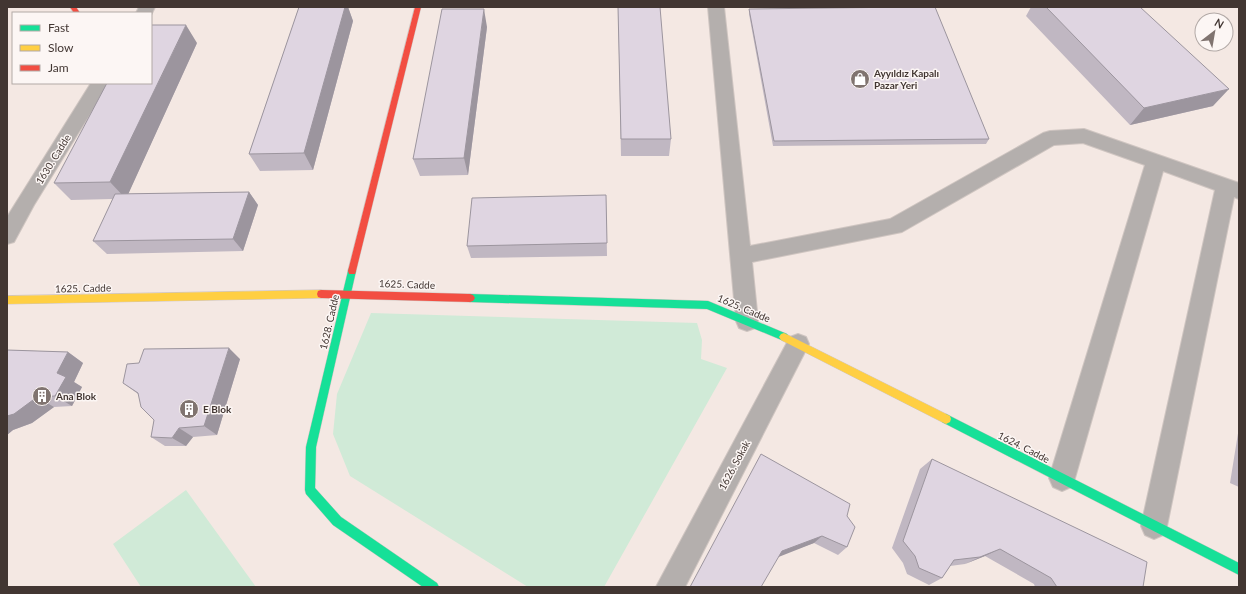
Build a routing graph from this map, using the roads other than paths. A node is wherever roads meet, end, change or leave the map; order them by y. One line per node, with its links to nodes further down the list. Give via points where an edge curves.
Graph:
1 (418, 7): 8 (street, 1628. Cadde)
2 (716, 7): 7 (street)
3 (99, 84): 6 (street, 1630. Cadde)
4 (1156, 161): 5 (street); 7 (street, via 1084,136 1050,138 895,226); 12 (street)
5 (1232, 189): 13 (street)
6 (7, 236)
7 (741, 256): 10 (street)
8 (346, 294): 9 (street, 1625. Cadde); 10 (street, 1625. Cadde, via 708,304); 15 (street, 1628. Cadde, via 311,446 310,490 337,521)
9 (7, 300)
10 (747, 321): 11 (street, 1625. Cadde)
11 (798, 344): 12 (street, 1624. Cadde); 16 (street, 1626. Sokak)
12 (1062, 478): 13 (street, 1624. Cadde)
13 (1154, 526): 14 (street, 1624. Cadde)
14 (1239, 569)
15 (433, 587)
16 (670, 587)

